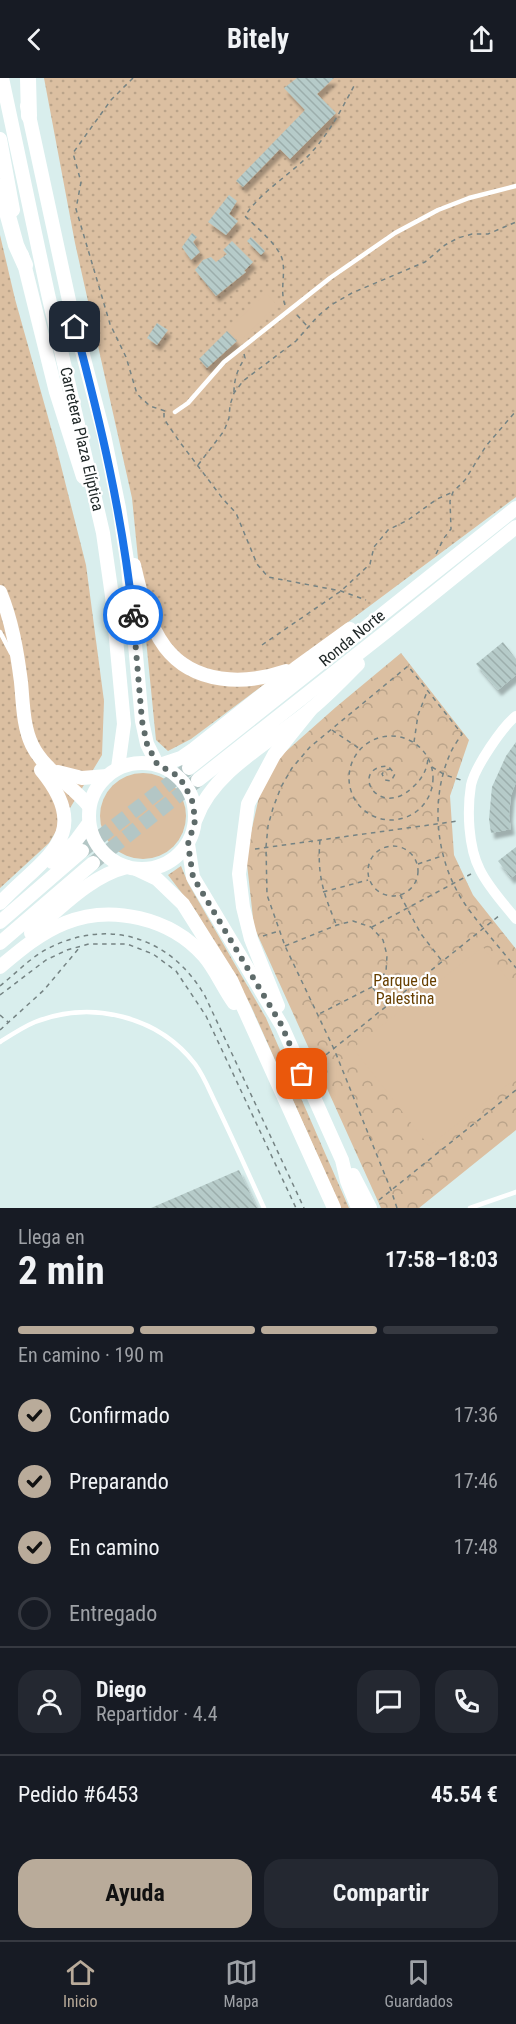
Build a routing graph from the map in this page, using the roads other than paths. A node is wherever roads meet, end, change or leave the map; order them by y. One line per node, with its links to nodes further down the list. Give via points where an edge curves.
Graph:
1 (2, 78): 13 (main road, Carretera Plaza Elíptica)
2 (22, 78): 4 (main road, Carretera Plaza Elíptica)
3 (28, 78): 4 (highway)
4 (29, 116): 10 (main road, Carretera Plaza Elíptica)
5 (0, 139): 8 (main road)
6 (516, 186): 9 (lane, via 438,210 363,254 224,362)
7 (0, 187): 8 (highway)
8 (25, 266): 13 (main road, via 59,402)
9 (175, 412)
10 (119, 508): 19 (main road, via 155,632 175,659 207,676 234,681 261,679); 23 (main road, Carretera Plaza Elíptica, via 142,721 147,744)
11 (516, 508): 15 (main road, Ronda Norte)
12 (516, 527): 16 (main road, Ronda Norte)
13 (103, 532): 25 (main road, Carretera Plaza Elíptica, via 124,724)
14 (0, 592): 18 (main road)
15 (399, 600): 19 (main road, via 379,609); 24 (main road, Ronda Norte)
16 (387, 631): 20 (main road, via 371,652); 27 (main road, Ronda Norte)
17 (0, 632): 18 (lane)
18 (18, 665): 22 (main road)
19 (296, 668): 23 (main road, via 194,749)
20 (311, 709): 29 (main road, via 220,780); 41 (main road, via 274,755 248,804 239,874 251,939)
21 (516, 716): 36 (street, via 485,756 471,784 468,819 480,870)
22 (29, 738): 26 (main road, via 41,759); 35 (main road, via 33,757 61,799 65,824 55,850)
23 (159, 765): 25 (main road, via 144,762); 29 (main road, via 184,784 193,803)
24 (189, 768)
25 (112, 772): 26 (main road, via 82,778); 28 (main road, via 92,796)
26 (60, 774): 28 (main road)
27 (198, 780)
28 (89, 806): 30 (main road)
29 (195, 821): 31 (main road)
30 (89, 823): 34 (main road, via 101,851); 35 (main road, via 75,842)
31 (188, 844): 34 (main road, via 160,866); 41 (main road, via 193,877)
32 (82, 851): 37 (main road)
33 (93, 863): 38 (main road)
34 (132, 868): 39 (main road, via 106,874 93,882); 42 (main road, via 157,879 183,904 231,980)
35 (0, 904)
36 (516, 919)
37 (0, 922)
38 (0, 943)
39 (0, 960)
40 (0, 967): 42 (main road, via 64,923 95,915 128,915 165,927 204,956)
41 (282, 1026): 44 (main road)
42 (256, 1034): 48 (main road)
43 (0, 1042): 47 (lane, via 35,1022 89,1011 140,1021 169,1038 196,1065)
44 (342, 1160): 46 (main road); 49 (main road)
45 (516, 1192): 50 (lane)
46 (373, 1205)
47 (264, 1208)
48 (334, 1208)
49 (358, 1208)
50 (470, 1208)

